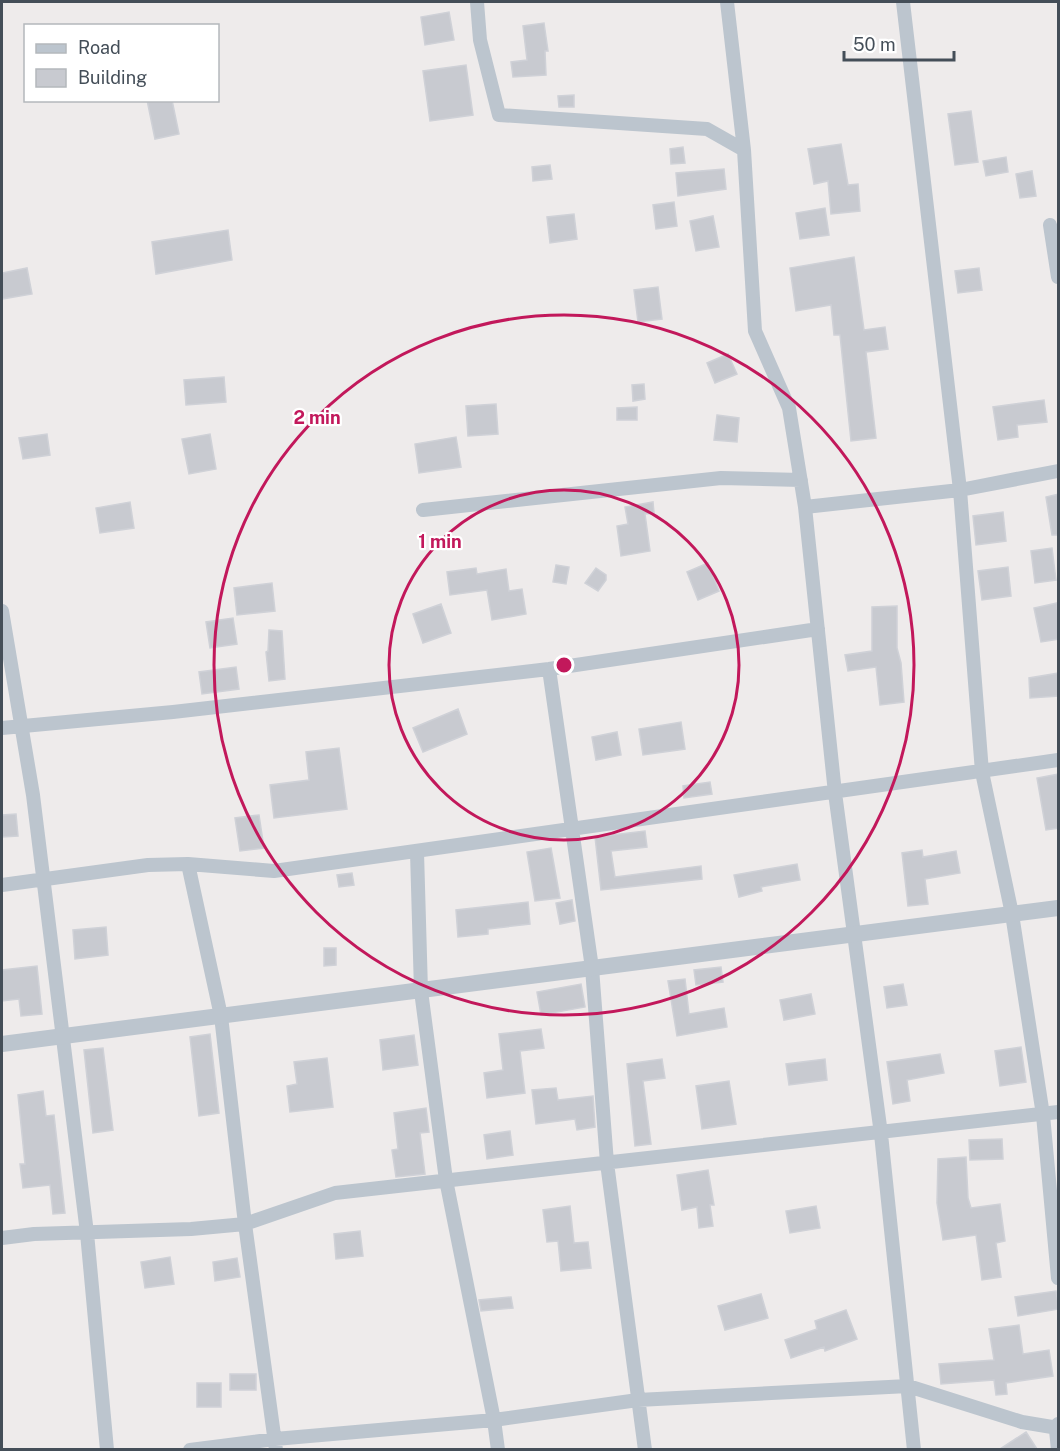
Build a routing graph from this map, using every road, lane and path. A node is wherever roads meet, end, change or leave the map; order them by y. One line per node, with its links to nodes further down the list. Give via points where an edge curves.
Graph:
1 (477, 2): 4 (street, via 480,40 499,115 707,129)
2 (727, 2): 4 (street)
3 (903, 2): 9 (street)
4 (744, 150): 8 (street, via 754,331 789,408)
5 (1050, 225): 6 (street)
6 (1059, 277)
7 (1059, 471): 9 (street)
8 (801, 480): 10 (street); 11 (street, via 721,478)
9 (960, 490): 10 (street); 18 (street)
10 (805, 507): 13 (street)
11 (423, 510)
12 (2, 611): 15 (street)
13 (818, 629): 14 (street); 19 (street)
14 (549, 669): 15 (street); 20 (street)
15 (21, 726): 16 (street); 23 (street)
16 (2, 728)
17 (1059, 760): 18 (street)
18 (982, 772): 19 (street); 26 (street)
19 (835, 793): 20 (street); 27 (street)
20 (574, 831): 21 (street); 28 (street)
21 (417, 852): 22 (street, via 274,871); 29 (street)
22 (188, 864): 23 (street, via 148,865); 30 (street)
23 (42, 880): 24 (street); 31 (street)
24 (2, 885)
25 (1059, 908): 26 (street)
26 (1012, 914): 27 (street); 34 (street)
27 (854, 935): 28 (street); 35 (street)
28 (592, 968): 29 (street); 36 (street)
29 (421, 991): 30 (street); 37 (street)
30 (221, 1016): 31 (street); 38 (street)
31 (62, 1036): 32 (street); 39 (street)
32 (2, 1044)
33 (1059, 1112): 34 (street)
34 (1043, 1115): 35 (street); 41 (street)
35 (880, 1134): 36 (street); 42 (street)
36 (607, 1163): 37 (street); 43 (street)
37 (447, 1180): 38 (street, via 335,1193); 44 (street)
38 (244, 1224): 39 (street); 46 (street)
39 (87, 1233): 40 (street); 47 (street)
40 (2, 1238)
41 (1059, 1278)
42 (908, 1386): 43 (street); 45 (street, via 1022,1422); 51 (street)
43 (638, 1400): 44 (street); 50 (street)
44 (495, 1420): 46 (street); 49 (street)
45 (1058, 1427): 52 (street)
46 (276, 1444): 48 (street)
47 (106, 1449)
48 (190, 1449)
49 (498, 1449)
50 (645, 1449)
51 (914, 1449)
52 (1058, 1449)

